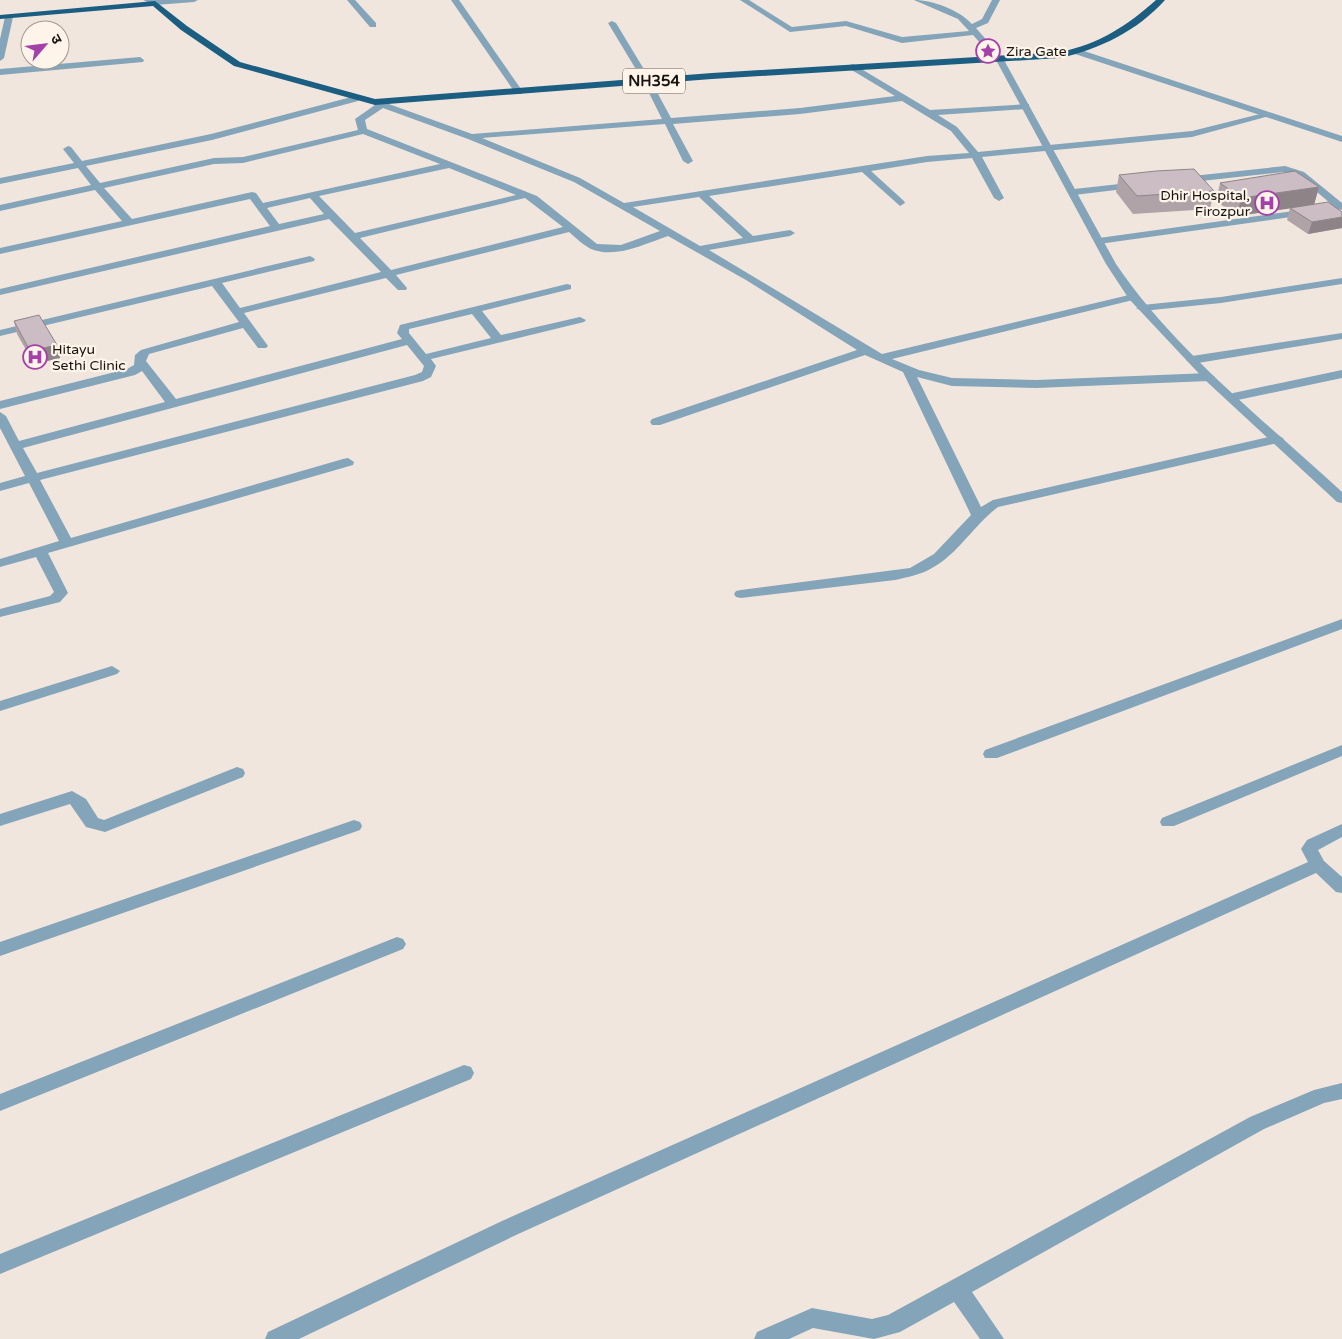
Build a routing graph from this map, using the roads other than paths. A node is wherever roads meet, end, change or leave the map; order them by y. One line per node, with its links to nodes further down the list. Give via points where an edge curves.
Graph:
1 (194, 0): 8 (street)
2 (351, 0): 13 (street)
3 (455, 0): 22 (lane)
4 (744, 0): 14 (street, via 790,30 846,22 902,40)
5 (918, 0): 14 (street, via 954,13)
6 (997, 0): 14 (street, via 985,21)
7 (1161, 0): 15 (highway, NH354, via 1117,37)
8 (151, 2): 10 (highway); 24 (highway, NH354, via 237,64)
9 (0, 9): 10 (street)
10 (21, 16): 11 (highway)
11 (4, 17): 16 (street)
12 (612, 22): 21 (lane)
13 (372, 25)
14 (974, 29): 18 (street)
15 (1078, 52): 18 (highway, NH354); 28 (street)
16 (0, 58)
17 (140, 60): 20 (street)
18 (1000, 60): 19 (highway, NH354); 26 (street)
19 (853, 67): 21 (highway, NH354); 23 (street)
20 (0, 72)
21 (647, 81): 22 (highway, NH354); 29 (street)
22 (520, 92): 25 (highway, NH354)
23 (904, 98): 27 (street); 29 (street, via 800,111)
24 (355, 99): 25 (highway, NH354); 37 (street, via 212,137)
25 (378, 104): 30 (street, via 360,119); 31 (street)
26 (1026, 106): 27 (street); 34 (street)
27 (928, 113): 35 (street, via 954,129)
28 (1268, 115): 32 (street); 34 (street, via 1192,134)
29 (668, 121): 31 (street); 36 (street)
30 (364, 131): 38 (street); 43 (street, via 244,160 214,161)
31 (470, 137): 51 (street, via 561,173)
32 (1341, 138)
33 (68, 149): 37 (street)
34 (1050, 149): 35 (street); 44 (street)
35 (975, 154): 39 (street); 48 (street)
36 (688, 161)
37 (81, 165): 40 (street); 43 (street)
38 (451, 165): 46 (street); 47 (street)
39 (864, 169): 45 (street); 49 (street)
40 (0, 181)
41 (1170, 181): 52 (street, via 1285,169 1301,174)
42 (1151, 184): 44 (street)
43 (98, 187): 53 (street); 55 (street)
44 (1074, 192): 62 (street)
45 (701, 194): 51 (street); 61 (street)
46 (312, 195): 50 (street); 54 (street)
47 (527, 195): 57 (street); 60 (street)
48 (999, 198)
49 (900, 204)
50 (261, 206): 55 (street, via 252,195); 56 (street)
51 (623, 206): 58 (street)
52 (1341, 207): 62 (street)
53 (0, 208)
54 (332, 215): 56 (street); 60 (street)
55 (129, 222): 64 (street)
56 (277, 228): 71 (street)
57 (572, 228): 58 (street, via 593,246 605,250); 66 (street)
58 (668, 232): 63 (street)
59 (790, 233): 61 (street)
60 (353, 237): 66 (street)
61 (751, 240): 63 (street)
62 (1099, 240): 72 (street)
63 (699, 249): 83 (street)
64 (0, 251)
65 (310, 259): 68 (street)
66 (390, 275): 70 (street); 75 (street)
67 (1342, 281): 73 (street, via 1237,298)
68 (215, 282): 75 (street); 78 (street)
69 (567, 287): 74 (street)
70 (402, 288)
71 (0, 292)
72 (1133, 297): 73 (street); 85 (street)
73 (1142, 308): 86 (street)
74 (474, 309): 80 (street); 81 (street, via 408,324 403,330)
75 (236, 312): 77 (street)
76 (580, 320): 80 (street)
77 (246, 324): 82 (street); 87 (street, via 145,352 141,355)
78 (0, 333)
79 (1342, 336): 86 (street)
80 (498, 339): 84 (street)
81 (408, 341): 84 (street); 92 (street)
82 (262, 346)
83 (866, 351): 85 (street); 95 (street)
84 (422, 358): 100 (street, via 430,369 419,378)
85 (880, 358): 88 (street)
86 (1192, 360): 90 (street)
87 (142, 363): 92 (street); 93 (street, via 131,372)
88 (908, 370): 90 (street, via 933,379 980,383); 103 (street)
89 (1342, 374): 91 (street)
90 (1209, 377): 91 (street)
91 (1233, 397): 97 (street)
92 (173, 404): 98 (street)
93 (0, 405)
94 (0, 416): 96 (street)
95 (656, 422)
96 (5, 432): 98 (street)
97 (1278, 439): 102 (street); 103 (street, via 1010,499 993,504)
98 (15, 446): 100 (street)
99 (348, 462): 104 (street)
100 (32, 478): 101 (street); 104 (street)
101 (0, 487)
102 (1342, 499)
103 (978, 515): 107 (street, via 942,554 919,570 895,576)
104 (66, 543): 105 (street)
105 (40, 551): 106 (street); 108 (street, via 61,592 55,598)
106 (0, 563)
107 (740, 594)
108 (0, 613)
109 (1342, 624): 113 (street)
110 (112, 671): 111 (street)
111 (0, 706)
112 (1342, 750): 116 (street)
113 (991, 754)
114 (237, 773): 115 (street, via 105,826 92,823 80,803 72,797)
115 (0, 820)
116 (1168, 822)
117 (354, 826): 122 (street)
118 (1342, 830): 119 (street, via 1309,849)
119 (1318, 865): 120 (street); 128 (street, via 509,1228)
120 (1342, 887)
121 (397, 944): 125 (street)
122 (0, 949)
123 (464, 1073): 126 (street)
124 (1342, 1091): 127 (street, via 1321,1096 1257,1123)
125 (0, 1103)
126 (0, 1264)
127 (957, 1288): 129 (street, via 881,1328 812,1318); 130 (street)
128 (276, 1339)
129 (765, 1339)
130 (993, 1339)

